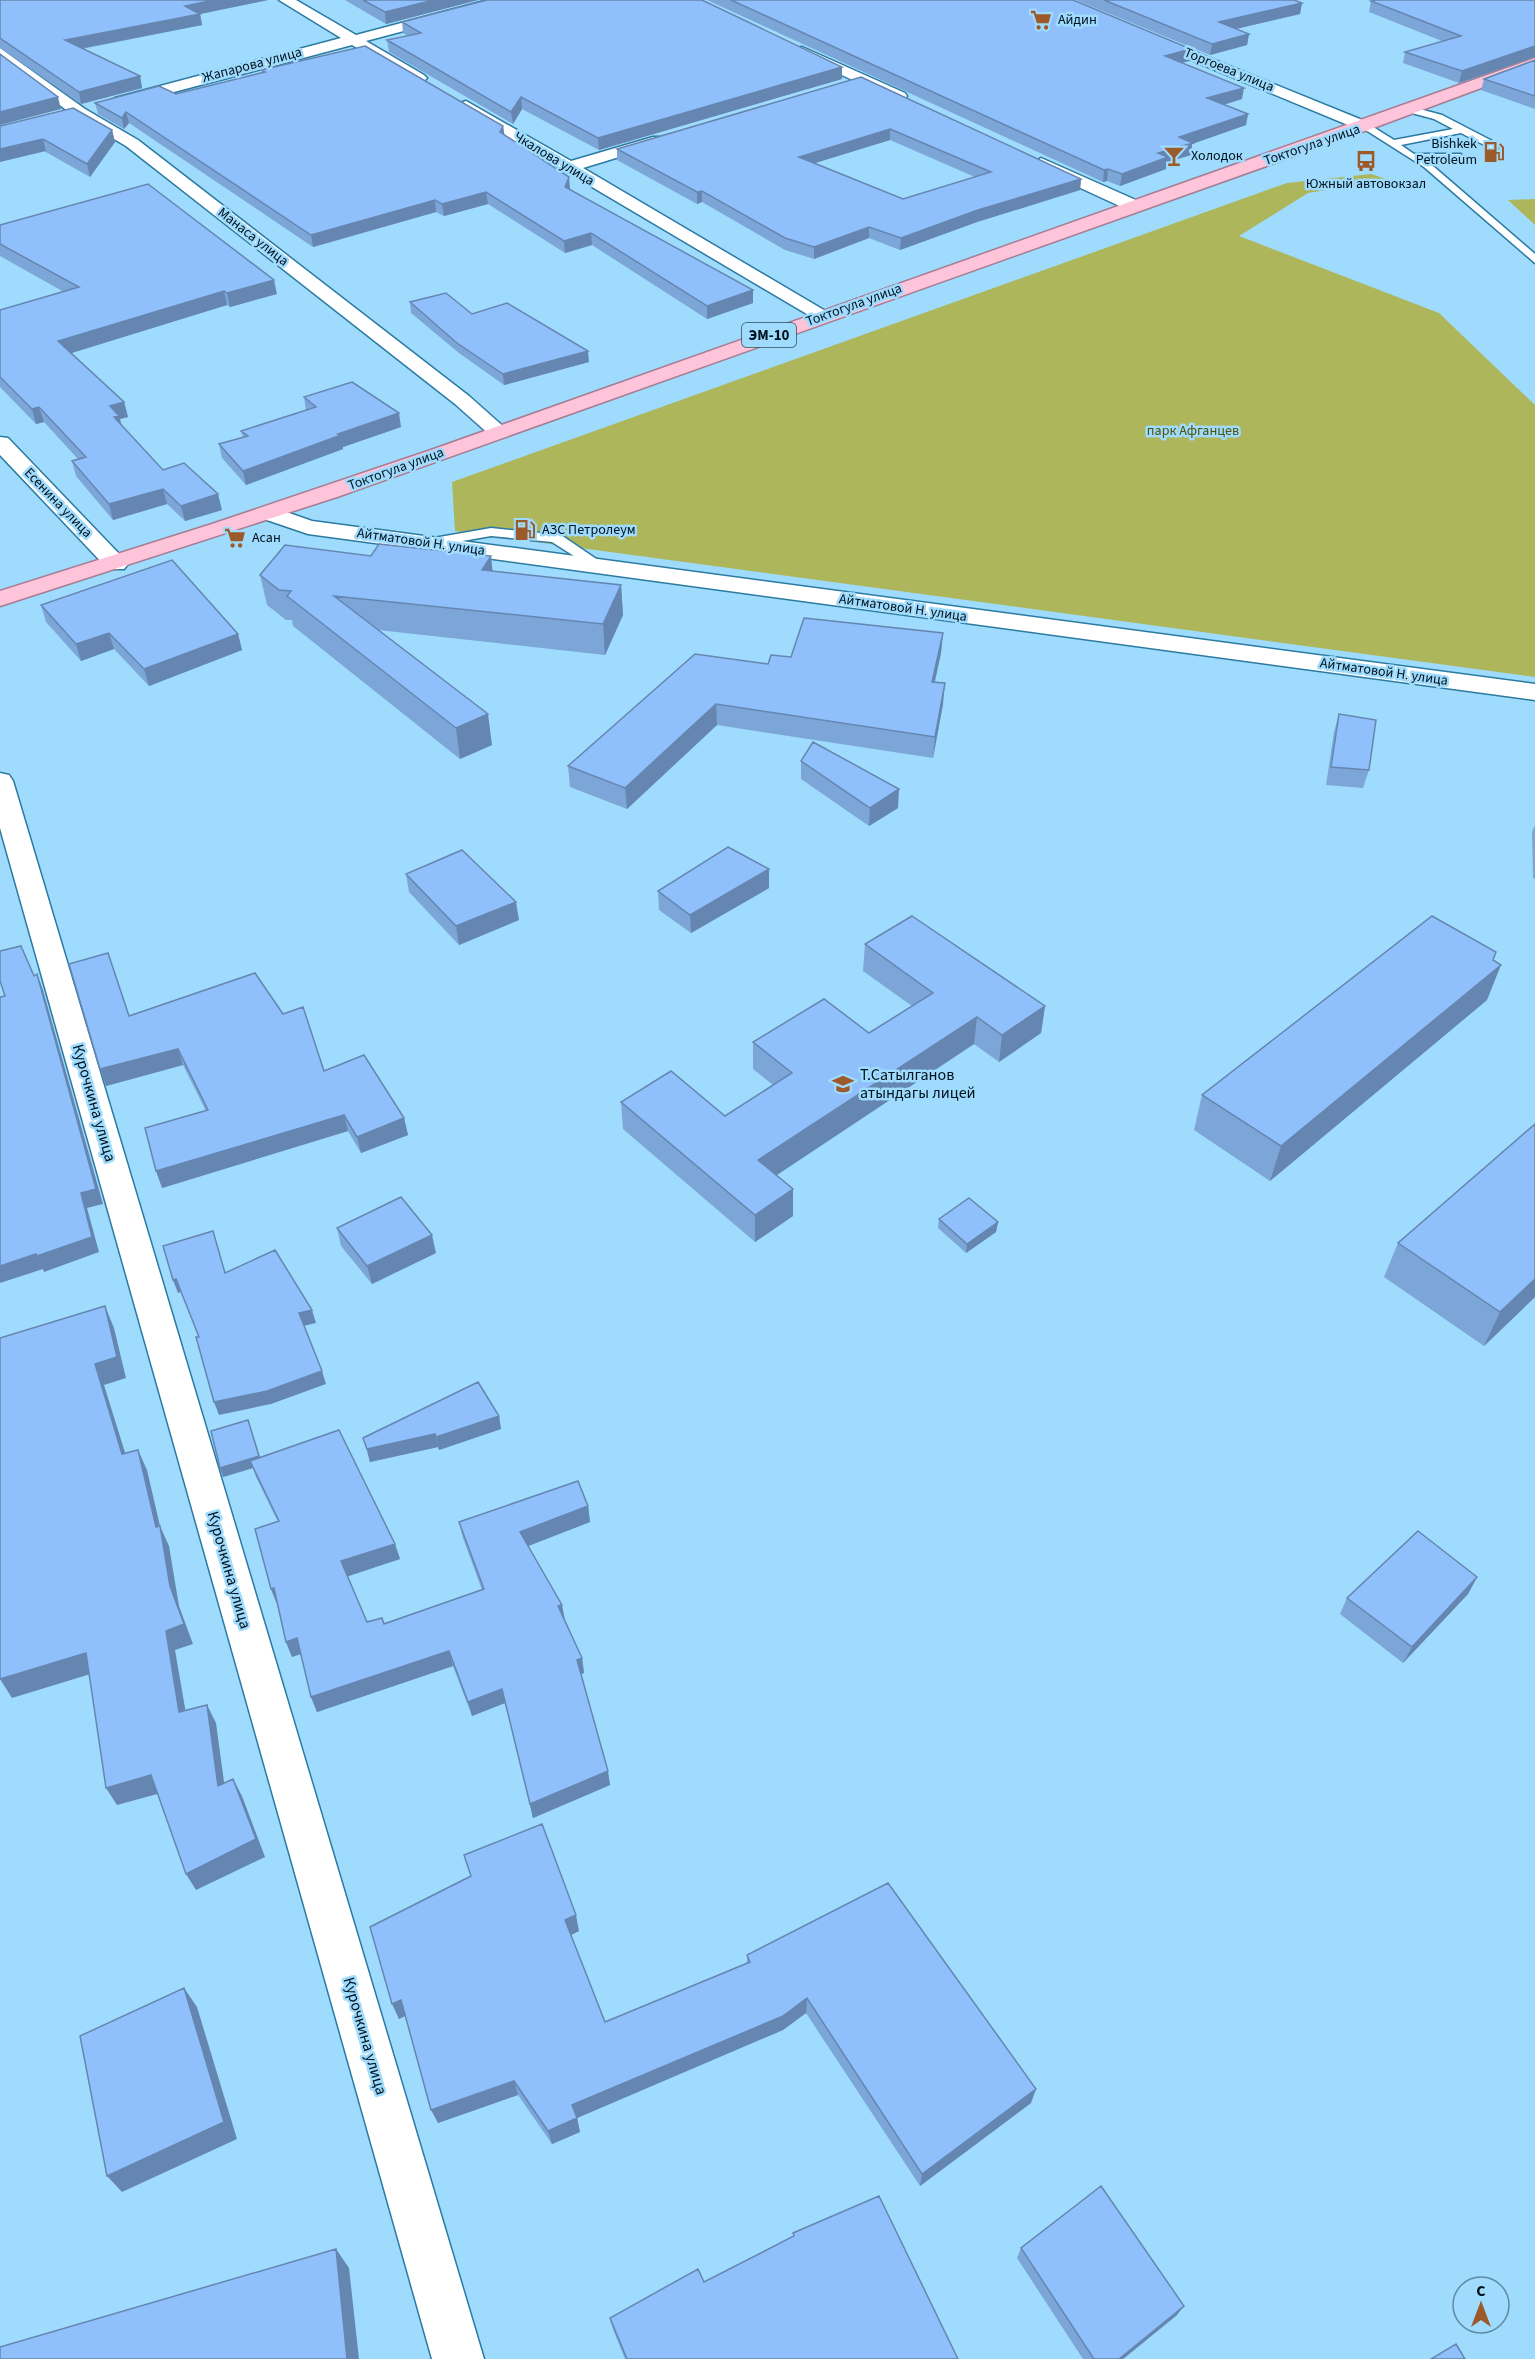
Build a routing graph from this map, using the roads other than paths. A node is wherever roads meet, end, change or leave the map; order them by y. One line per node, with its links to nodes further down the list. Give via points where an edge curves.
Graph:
1 (286, 0): 4 (street)
2 (504, 0): 4 (street, Жапарова улица)
3 (1136, 32): 16 (street, Торгоева улица)
4 (352, 38): 9 (street); 14 (street, Жапарова улица)
5 (788, 45): 8 (street)
6 (0, 53): 14 (street, Манаса улица)
7 (1535, 63): 13 (highway, Токтогула улица / ЭМ-10)
8 (864, 79): 10 (street); 12 (street)
9 (429, 84)
10 (841, 86)
11 (449, 96): 24 (street, Чкалова улица)
12 (917, 104)
13 (1412, 110): 16 (highway, Токтогула улица / ЭМ-10); 17 (lane, via 1438,117)
14 (79, 112): 15 (street, Жапарова улица); 28 (street, Манаса улица, via 132,143)
15 (57, 118)
16 (1366, 127): 19 (lane); 25 (highway, Токтогула улица / ЭМ-10)
17 (1462, 130): 19 (lane); 20 (lane)
18 (670, 136): 24 (street)
19 (1392, 144): 23 (lane)
20 (1494, 146)
21 (1024, 155): 25 (street)
22 (1456, 156): 23 (lane)
23 (1412, 158): 26 (lane, via 1428,165)
24 (568, 167): 27 (street, Чкалова улица)
25 (1132, 205): 27 (highway, Токтогула улица / ЭМ-10)
26 (1535, 260)
27 (824, 316): 28 (highway, Токтогула улица / ЭМ-10)
28 (498, 432): 30 (highway, Токтогула улица / ЭМ-10)
29 (0, 443): 31 (street, Есенина улица)
30 (272, 514): 31 (highway, Токтогула улица / ЭМ-10); 33 (street, Айтматовой Н. улица, via 308,527)
31 (116, 564): 32 (highway, Токтогула улица / ЭМ-10)
32 (0, 599)
33 (1535, 692)
34 (0, 780): 35 (street, Курочкина улица)
35 (458, 2359)

